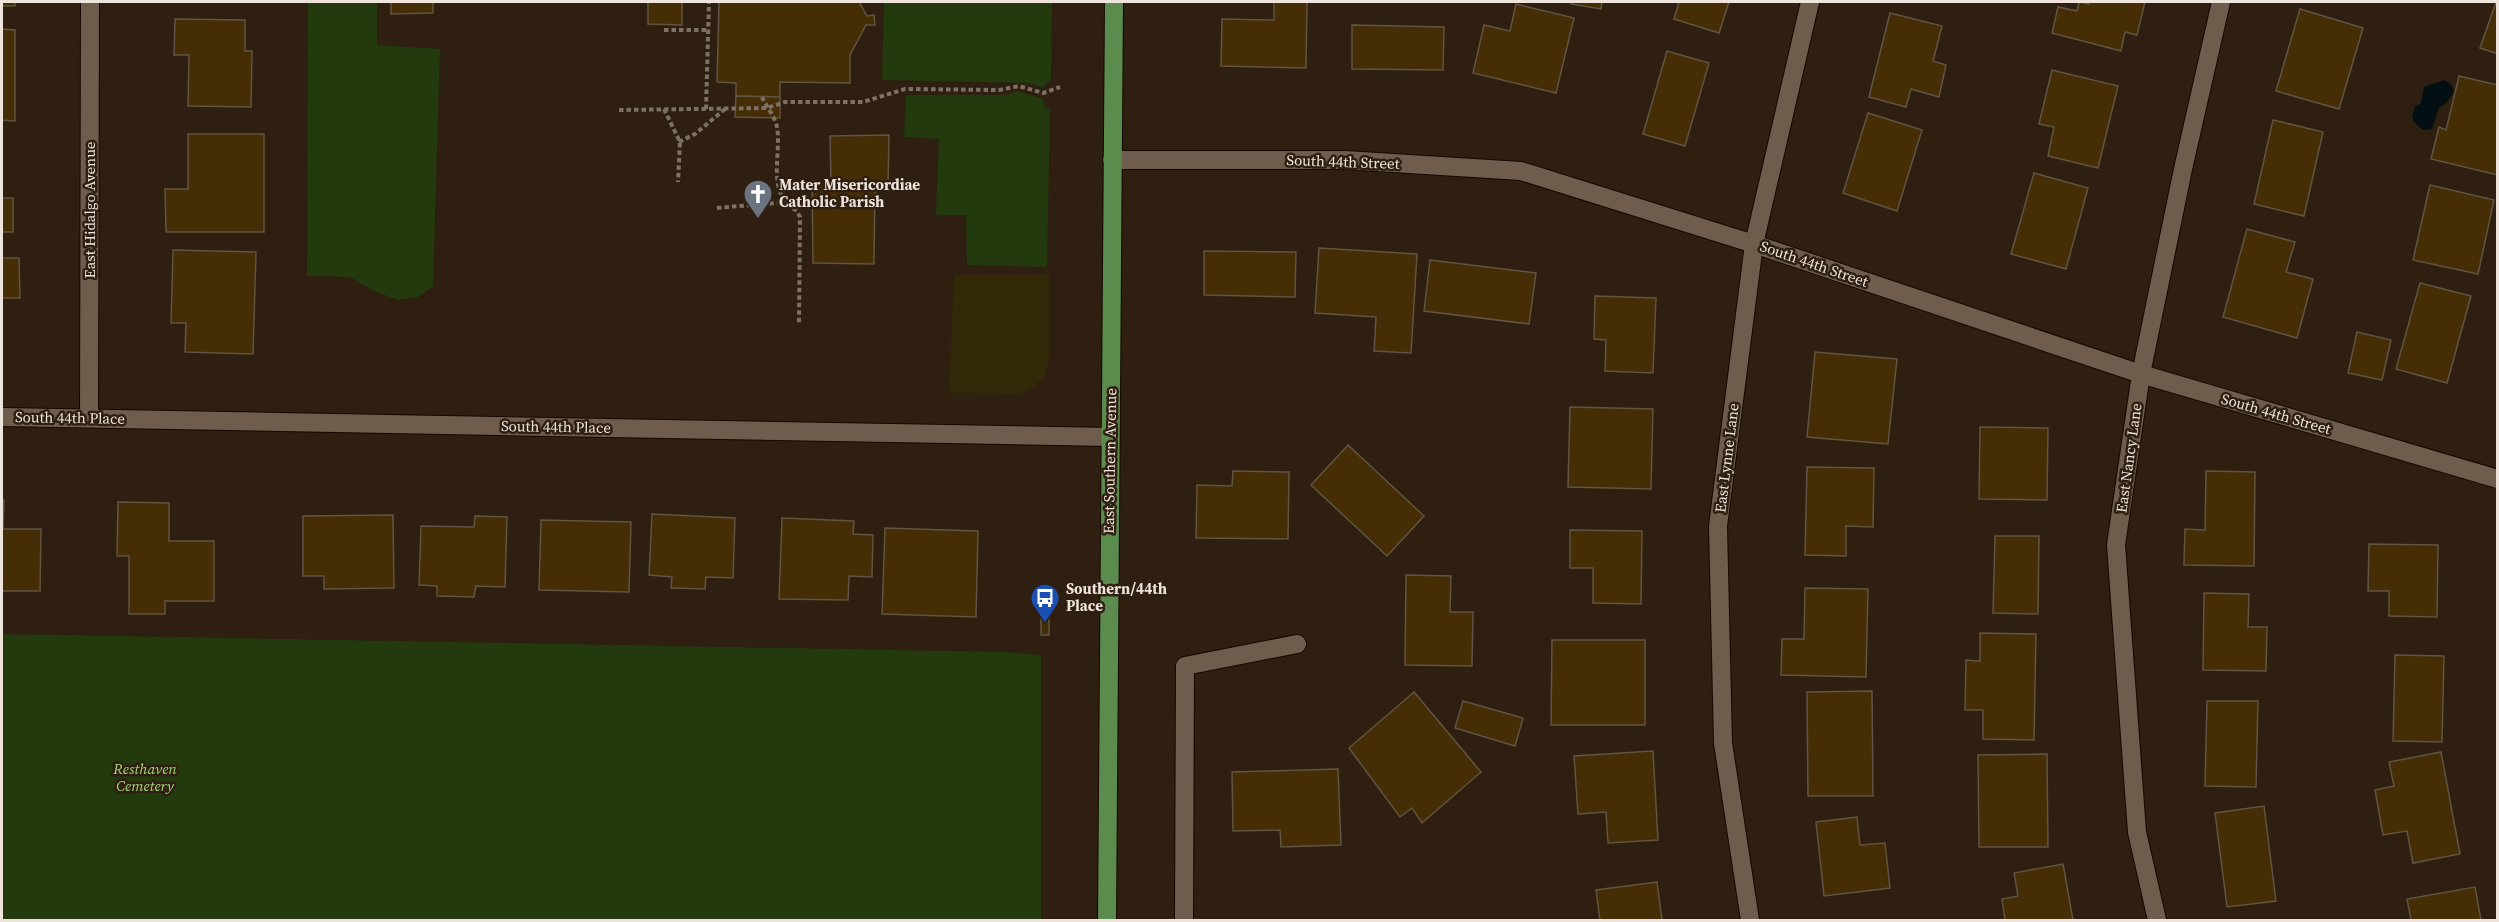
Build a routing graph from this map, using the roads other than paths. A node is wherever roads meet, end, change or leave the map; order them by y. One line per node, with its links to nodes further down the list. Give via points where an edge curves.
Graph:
1 (90, 2): 9 (street, East Hidalgo Avenue)
2 (1114, 2): 5 (main road, East Southern Avenue)
3 (1810, 2): 6 (street, East Lynne Lane)
4 (2221, 2): 7 (street, East Nancy Lane)
5 (1112, 160): 6 (street, South 44th Street, via 1345,160 1521,171); 10 (main road, East Southern Avenue)
6 (1754, 244): 7 (street, South 44th Street); 15 (street, East Lynne Lane, via 1718,526 1724,743)
7 (2141, 374): 11 (street, South 44th Street); 16 (street, East Nancy Lane, via 2116,545 2137,832)
8 (2, 417): 9 (street, South 44th Place)
9 (89, 418): 10 (street, South 44th Place)
10 (1110, 437): 13 (main road, East Southern Avenue)
11 (2498, 479)
12 (1297, 644): 14 (street, via 1185,666)
13 (1107, 921)
14 (1184, 921)
15 (1750, 921)
16 (2157, 921)

